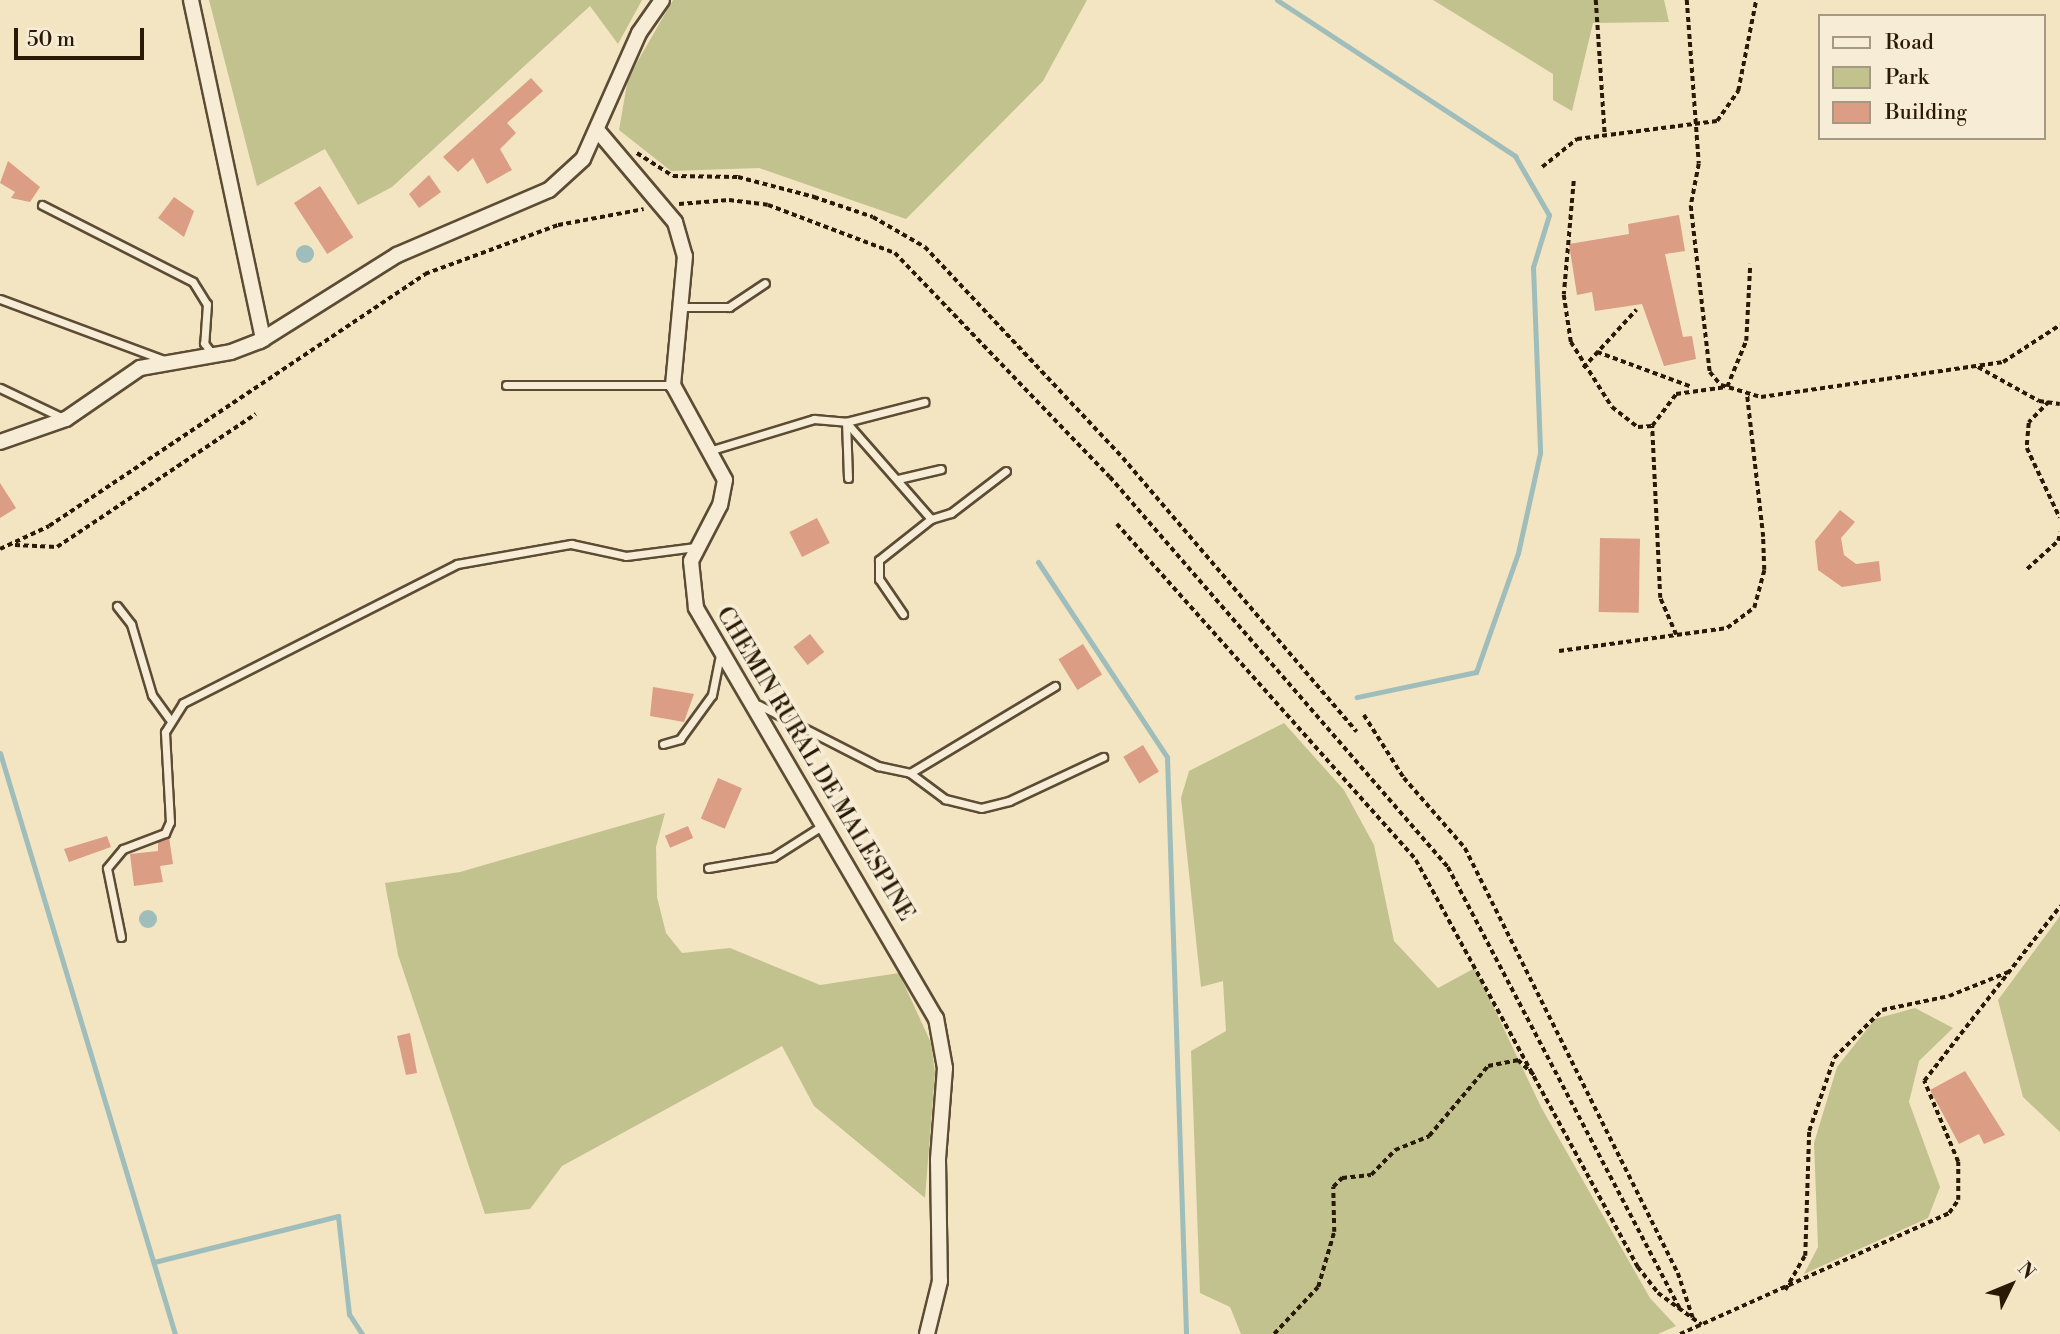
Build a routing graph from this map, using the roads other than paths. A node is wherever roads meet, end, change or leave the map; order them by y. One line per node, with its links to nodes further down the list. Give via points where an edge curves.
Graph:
1 (191, 0): 8 (street)
2 (662, 0): 3 (street, via 621,71)
3 (598, 131): 7 (street, via 680,235); 8 (street, via 568,176 530,202 397,255)
4 (42, 205): 9 (lane, via 192,282 207,304 204,343)
5 (765, 283): 7 (lane, via 729,307)
6 (0, 299): 10 (lane)
7 (684, 307): 12 (street)
8 (263, 339): 9 (street)
9 (214, 355): 10 (street)
10 (164, 360): 15 (street, via 129,372)
11 (506, 385): 12 (lane)
12 (673, 385): 18 (street, CHEMIN RURAL DE MALESPINE, via 680,407)
13 (0, 388): 15 (lane)
14 (923, 402): 16 (lane)
15 (66, 419): 17 (street)
16 (846, 422): 18 (lane, via 814,419); 21 (lane); 22 (lane)
17 (0, 442)
18 (712, 450): 24 (street, CHEMIN RURAL DE MALESPINE, via 725,480 723,497)
19 (941, 469): 22 (lane)
20 (1006, 471): 23 (lane, via 951,513)
21 (848, 478)
22 (898, 479): 23 (lane)
23 (931, 519): 26 (lane, via 879,561 880,579)
24 (695, 547): 27 (street, CHEMIN RURAL DE MALESPINE, via 691,591); 30 (lane, via 626,556 571,544 457,564 271,654)
25 (117, 606): 30 (lane, via 131,624 152,695)
26 (903, 614)
27 (720, 647): 29 (street, CHEMIN RURAL DE MALESPINE); 31 (lane, via 712,695 680,739)
28 (1055, 687): 33 (lane)
29 (759, 705): 33 (lane, via 878,766); 34 (street, CHEMIN RURAL DE MALESPINE)
30 (169, 718): 36 (lane, via 170,822 165,833 123,849 107,869)
31 (663, 744)
32 (1103, 757): 33 (lane, via 1009,802 981,808 944,799)
33 (910, 774)
34 (826, 824): 35 (lane, via 773,856); 37 (street, CHEMIN RURAL DE MALESPINE, via 924,994 943,1046 940,1281)
35 (708, 868)
36 (121, 937)
37 (927, 1334)

